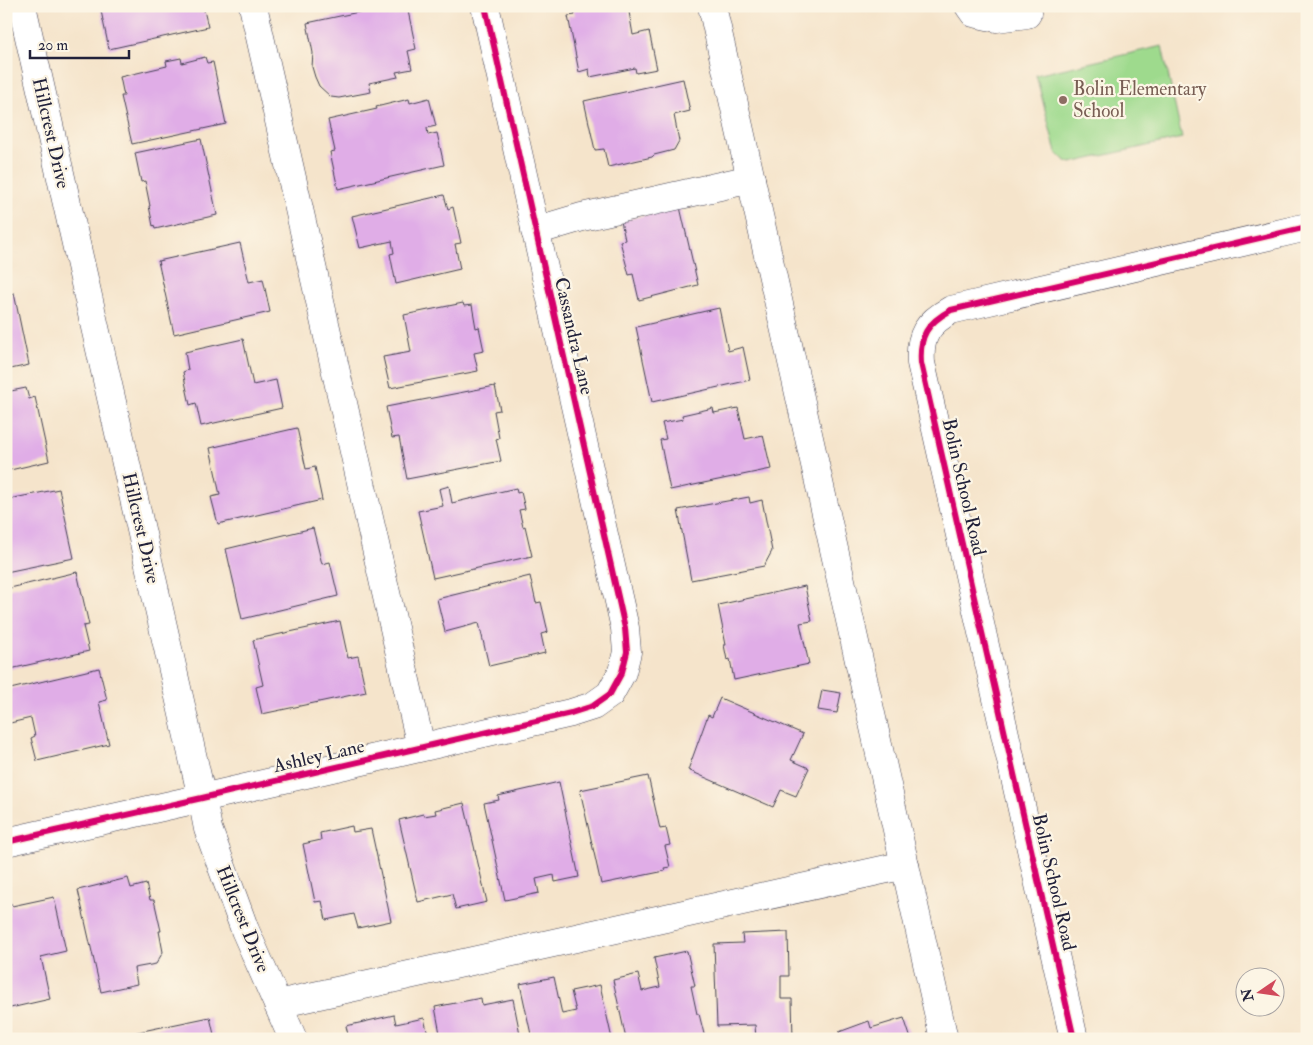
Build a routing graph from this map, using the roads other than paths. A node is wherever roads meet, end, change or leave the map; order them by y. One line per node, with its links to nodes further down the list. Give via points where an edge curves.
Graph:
1 (22, 6): 12 (street, Hillcrest Drive)
2 (253, 6): 11 (street)
3 (485, 6): 9 (street, Cassandra Lane)
4 (712, 6): 7 (street)
5 (969, 6): 6 (street, via 974,14 997,18)
6 (1027, 14)
7 (751, 179): 9 (street); 14 (street)
8 (1307, 227): 18 (street, Bolin School Road, via 952,310 939,316 923,337 920,363)
9 (535, 230): 10 (street, Cassandra Lane, via 625,628 627,652)
10 (622, 672): 11 (street, Ashley Lane, via 610,694 592,706)
11 (420, 747): 12 (street, Ashley Lane)
12 (202, 798): 13 (street, Ashley Lane); 15 (street, Hillcrest Drive, via 218,857 245,930)
13 (6, 842)
14 (905, 865): 15 (street); 17 (street)
15 (278, 1004): 16 (street, Hillcrest Drive)
16 (293, 1039)
17 (944, 1039)
18 (1074, 1039)

